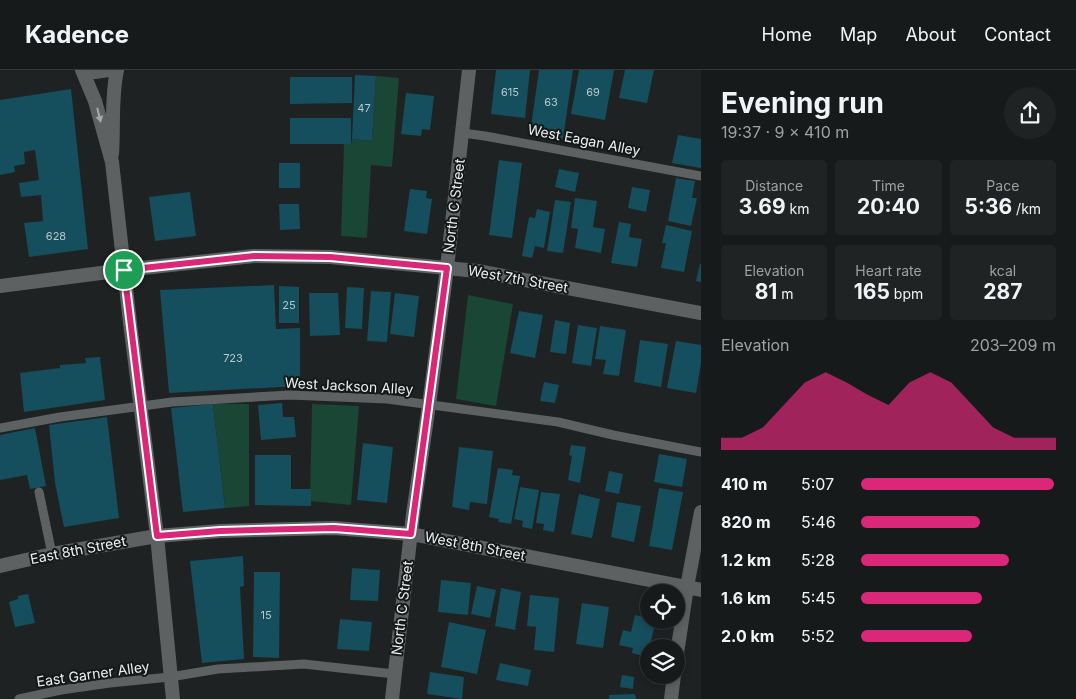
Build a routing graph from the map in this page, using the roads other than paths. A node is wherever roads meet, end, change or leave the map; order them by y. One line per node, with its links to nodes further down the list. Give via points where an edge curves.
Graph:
1 (82, 70): 7 (street, one-way to 7, via 95,101)
2 (89, 70): 3 (street)
3 (108, 70)
4 (117, 70): 7 (street)
5 (469, 70): 6 (street, North C Street)
6 (463, 133): 8 (lane, West Eagan Alley); 9 (street, North C Street)
7 (112, 162): 10 (street)
8 (701, 176)
9 (447, 268): 10 (street, West 7th Street, via 330,257 254,256); 12 (street, West 7th Street); 13 (street, North C Street)
10 (124, 270): 11 (street, West 7th Street); 14 (street)
11 (0, 286)
12 (701, 313)
13 (429, 405): 14 (lane, West Jackson Alley, via 387,399 289,395); 16 (lane, West Jackson Alley, via 558,422); 19 (street, North C Street)
14 (141, 406): 15 (lane, West Jackson Alley); 20 (street)
15 (0, 428)
16 (701, 452)
17 (39, 492): 21 (lane)
18 (701, 512): 23 (street)
19 (411, 534): 20 (street, West 8th Street, via 334,528); 23 (street, West 8th Street); 26 (street, North C Street)
20 (157, 536): 21 (street, East 8th Street); 27 (street)
21 (52, 554): 22 (street, East 8th Street)
22 (0, 566)
23 (687, 587): 24 (street, West 8th Street); 25 (street)
24 (701, 590)
25 (679, 639)
26 (394, 674): 27 (lane, East Garner Alley, via 304,664 218,669); 31 (street, North C Street)
27 (170, 677): 29 (lane, East Garner Alley, via 61,690); 30 (street)
28 (673, 684): 32 (street)
29 (20, 699)
30 (173, 699)
31 (392, 699)
32 (671, 699)

